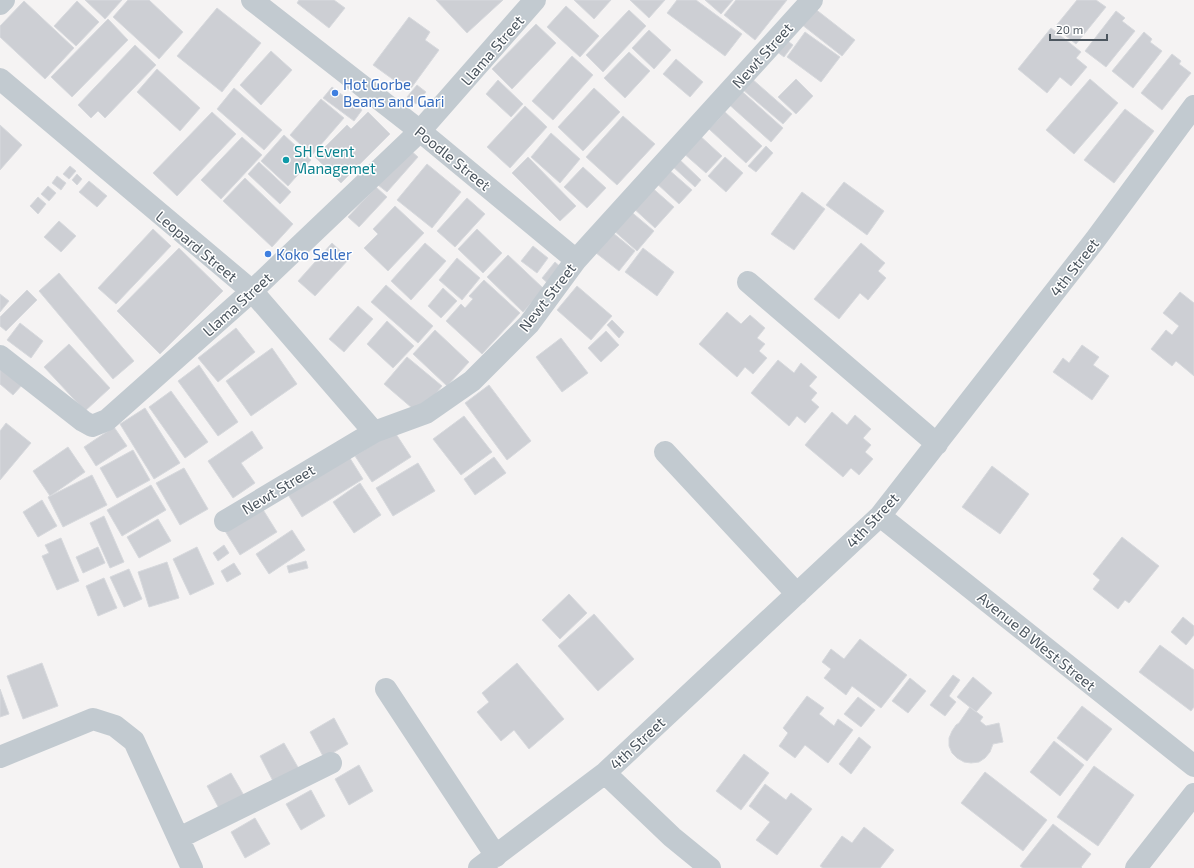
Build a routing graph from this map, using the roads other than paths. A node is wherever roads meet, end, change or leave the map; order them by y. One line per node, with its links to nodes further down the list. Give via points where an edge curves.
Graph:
1 (4, 0): 5 (street)
2 (535, 0): 8 (street, Llama Street)
3 (812, 0): 9 (street, Newt Street)
4 (262, 3): 8 (street, Poodle Street)
5 (0, 4)
6 (0, 79): 11 (street, Leopard Street)
7 (1194, 106): 14 (street, 4th Street, via 1095,240)
8 (420, 131): 9 (street, Poodle Street); 11 (street, Llama Street)
9 (576, 260): 13 (street, Newt Street, via 529,324 472,381 426,413)
10 (748, 282): 14 (street)
11 (252, 291): 12 (street, Llama Street, via 107,420 92,426); 13 (street, Leopard Street)
12 (0, 356)
13 (374, 432): 17 (street, Newt Street)
14 (937, 444): 16 (street, 4th Street)
15 (665, 452): 18 (street)
16 (880, 516): 18 (street, 4th Street); 22 (street, Avenue B West Street)
17 (225, 521)
18 (797, 594): 23 (street, 4th Street)
19 (386, 689): 26 (street)
20 (0, 757): 25 (street, via 93,719 115,726 134,741)
21 (331, 763): 25 (street)
22 (1194, 766)
23 (605, 773): 26 (street, 4th Street); 28 (street, via 672,837)
24 (1194, 794): 29 (street)
25 (179, 838): 27 (street)
26 (488, 862)
27 (192, 868)
28 (710, 868)
29 (1136, 868)

